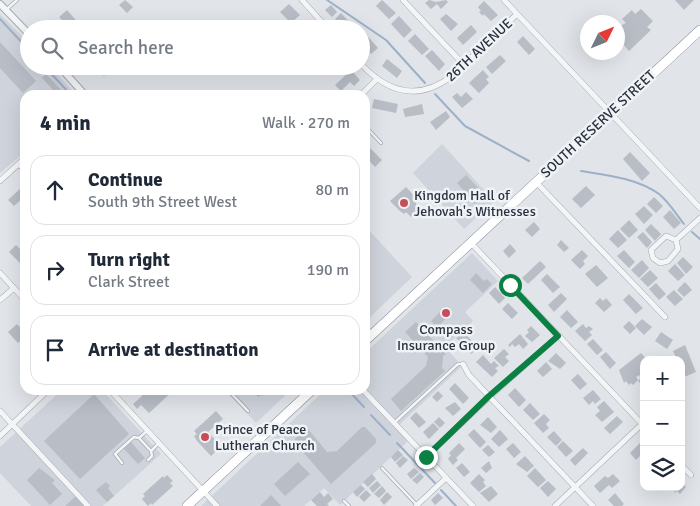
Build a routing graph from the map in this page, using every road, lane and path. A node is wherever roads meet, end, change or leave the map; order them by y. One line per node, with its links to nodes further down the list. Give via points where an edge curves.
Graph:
1 (17, 0): 6 (lane)
2 (302, 0): 8 (street)
3 (403, 0): 11 (street)
4 (504, 0): 7 (street)
5 (0, 4): 6 (street)
6 (6, 10): 9 (street)
7 (518, 14): 11 (street, 26TH AVENUE); 17 (street)
8 (320, 20)
9 (20, 25)
10 (700, 30): 17 (highway, SOUTH RESERVE STREET)
11 (464, 65): 14 (street, 26TH AVENUE, via 442,83 423,92 388,86)
12 (370, 72): 14 (street)
13 (67, 75): 15 (street)
14 (377, 79): 16 (street)
15 (81, 90)
16 (366, 90)
17 (610, 113): 22 (highway, SOUTH RESERVE STREET); 23 (street)
18 (370, 131): 19 (lane)
19 (381, 143)
20 (18, 165): 21 (street)
21 (0, 181)
22 (536, 182): 26 (highway, SOUTH RESERVE STREET); 31 (street)
23 (700, 208)
24 (700, 218): 25 (street)
25 (676, 240): 25 (street, via 669,236 661,239 651,250 654,260 660,263 668,261 678,249)
26 (470, 243): 32 (highway, SOUTH RESERVE STREET); 33 (street)
27 (0, 273): 28 (street)
28 (14, 288): 29 (street); 30 (street)
29 (20, 295)
30 (0, 300)
31 (665, 317)
32 (370, 336)
33 (558, 336): 40 (street); 43 (street)
34 (463, 364): 40 (street, via 469,376); 44 (lane, via 458,364)
35 (43, 395): 45 (street)
36 (115, 395): 47 (street)
37 (233, 395): 42 (lane)
38 (307, 395): 60 (highway)
39 (368, 395): 44 (street)
40 (489, 396): 52 (street); 59 (street)
41 (0, 410): 45 (street)
42 (248, 411)
43 (640, 422)
44 (394, 423): 52 (street)
45 (12, 424): 48 (street); 62 (street)
46 (640, 428): 59 (street)
47 (148, 430): 49 (lane); 50 (street)
48 (0, 436)
49 (139, 438): 51 (lane); 54 (lane, via 134,437 114,454)
50 (160, 443): 51 (lane); 60 (street)
51 (151, 451): 53 (lane, via 152,456)
52 (426, 457): 58 (street)
53 (148, 460)
54 (122, 463)
55 (382, 468): 66 (lane)
56 (685, 469): 57 (street)
57 (691, 475)
58 (446, 478): 66 (street); 67 (street)
59 (575, 487): 68 (street); 69 (street)
60 (203, 491): 63 (highway); 64 (street)
61 (344, 501): 65 (lane)
62 (88, 506)
63 (187, 506)
64 (217, 506)
65 (349, 506)
66 (417, 506)
67 (473, 506)
68 (555, 506)
69 (593, 506)

